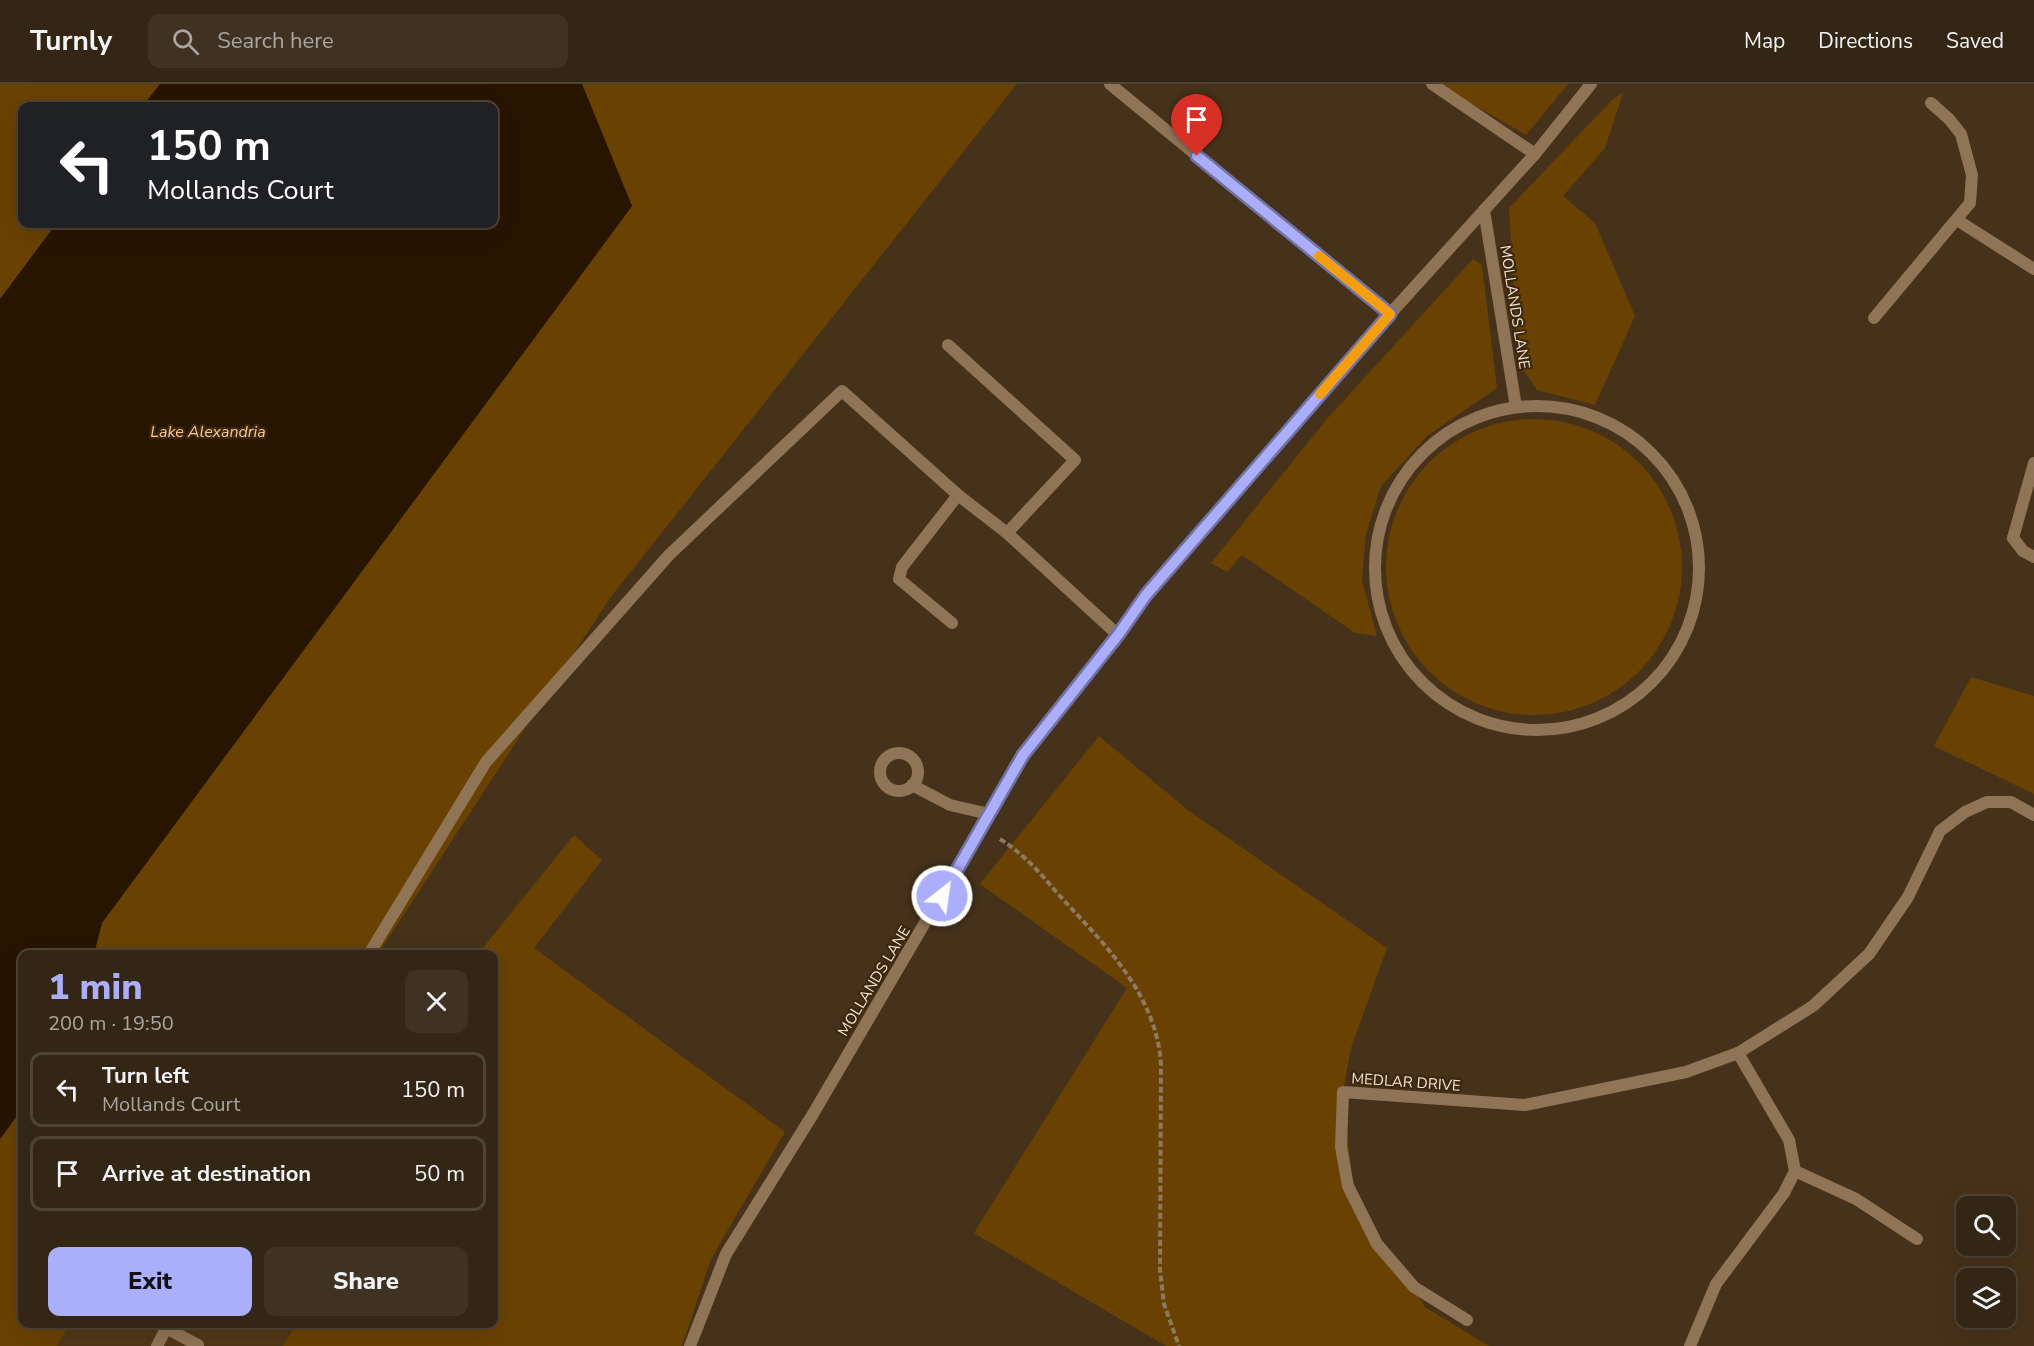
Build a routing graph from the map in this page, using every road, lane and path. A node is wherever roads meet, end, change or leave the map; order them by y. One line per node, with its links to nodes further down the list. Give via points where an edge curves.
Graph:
1 (1110, 84): 9 (street)
2 (1432, 84): 5 (street)
3 (1591, 84): 5 (street, MOLLANDS LANE)
4 (1931, 103): 7 (street, via 1950,118 1969,157 1973,189 1970,203)
5 (1535, 154): 6 (street, MOLLANDS LANE)
6 (1484, 210): 9 (street, MOLLANDS LANE); 12 (street, MOLLANDS LANE)
7 (1957, 220): 8 (street); 10 (street)
8 (2034, 269)
9 (1390, 314): 18 (street, MOLLANDS LANE, via 1146,595)
10 (1874, 318)
11 (948, 345): 15 (street, via 1075,460)
12 (1516, 407): 12 (street, via 1576,411 1631,436 1673,480 1687,507 1695,536 1699,566 1696,596 1688,626 1674,654 1634,698 1575,726 1540,730 1504,728 1471,717 1441,700 1415,676 1395,648 1374,581 1376,546 1385,512 1400,480 1422,453 1450,431 1482,416)
13 (2034, 463): 16 (street, via 2013,538)
14 (958, 495): 15 (street); 17 (street, via 902,567 899,579); 23 (street, via 842,391 669,555 486,762)
15 (1007, 533): 18 (street)
16 (2034, 557)
17 (952, 623)
18 (1118, 635): 20 (street, MOLLANDS LANE, via 1023,755)
19 (912, 785): 20 (street, via 950,805)
20 (989, 814): 22 (street, MOLLANDS LANE)
21 (2034, 815): 24 (street, MEDLAR DRIVE, via 2011,802 1987,802 1940,831 1908,897 1869,954 1813,1006)
22 (981, 828): 32 (street, MOLLANDS LANE, via 726,1254); 33 (path, via 1026,858 1086,921 1139,991 1156,1032 1161,1064 1160,1270 1164,1304)
23 (371, 950)
24 (1738, 1053): 25 (street, via 1789,1140); 27 (street, MEDLAR DRIVE, via 1686,1072 1525,1105 1343,1092 1341,1147 1348,1186 1377,1244 1414,1287)
25 (1795, 1172): 26 (street, via 1856,1199); 34 (street, via 1784,1193 1716,1284)
26 (1917, 1239)
27 (1467, 1320)
28 (166, 1328): 31 (street)
29 (170, 1328): 30 (street)
30 (198, 1345)
31 (157, 1346)
32 (690, 1346)
33 (1179, 1346)
34 (1690, 1346)

